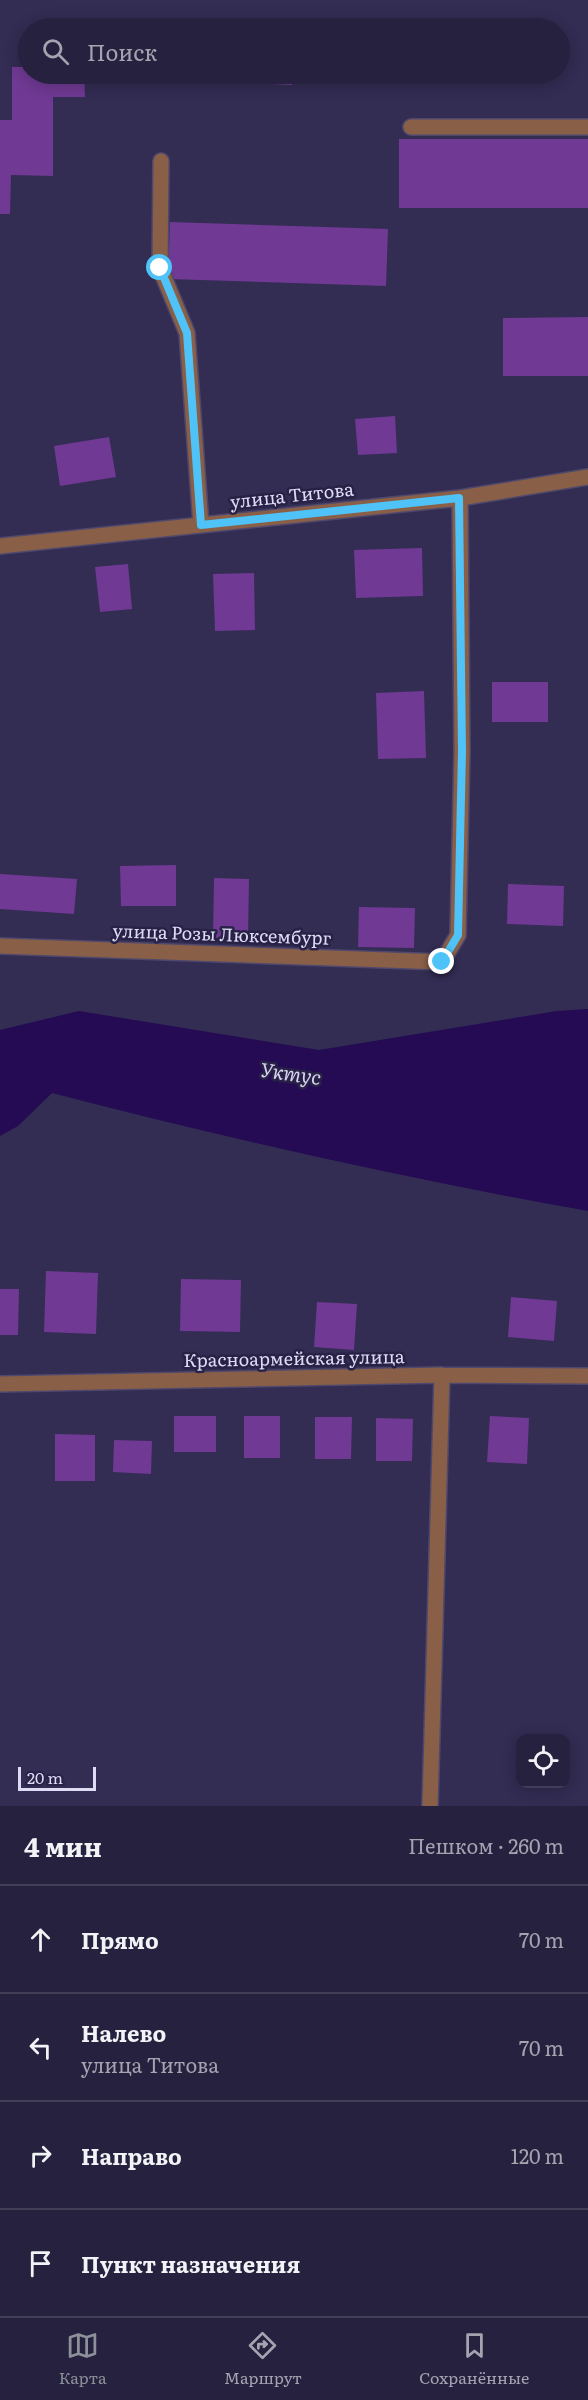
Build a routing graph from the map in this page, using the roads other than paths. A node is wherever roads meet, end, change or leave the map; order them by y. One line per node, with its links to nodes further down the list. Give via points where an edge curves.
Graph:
1 (411, 127): 2 (street)
2 (588, 127)
3 (161, 161): 6 (street, via 160,268 187,333)
4 (588, 477): 5 (street, улица Титова)
5 (459, 498): 6 (street, улица Титова); 8 (street, улица Розы Люксембург, via 462,751 458,935 442,962)
6 (201, 525): 7 (street, улица Титова)
7 (0, 546)
8 (0, 946)
9 (442, 1376): 10 (street, Красноармейская улица); 11 (street, Красноармейская улица); 12 (street)
10 (588, 1376)
11 (0, 1384)
12 (430, 1806)

